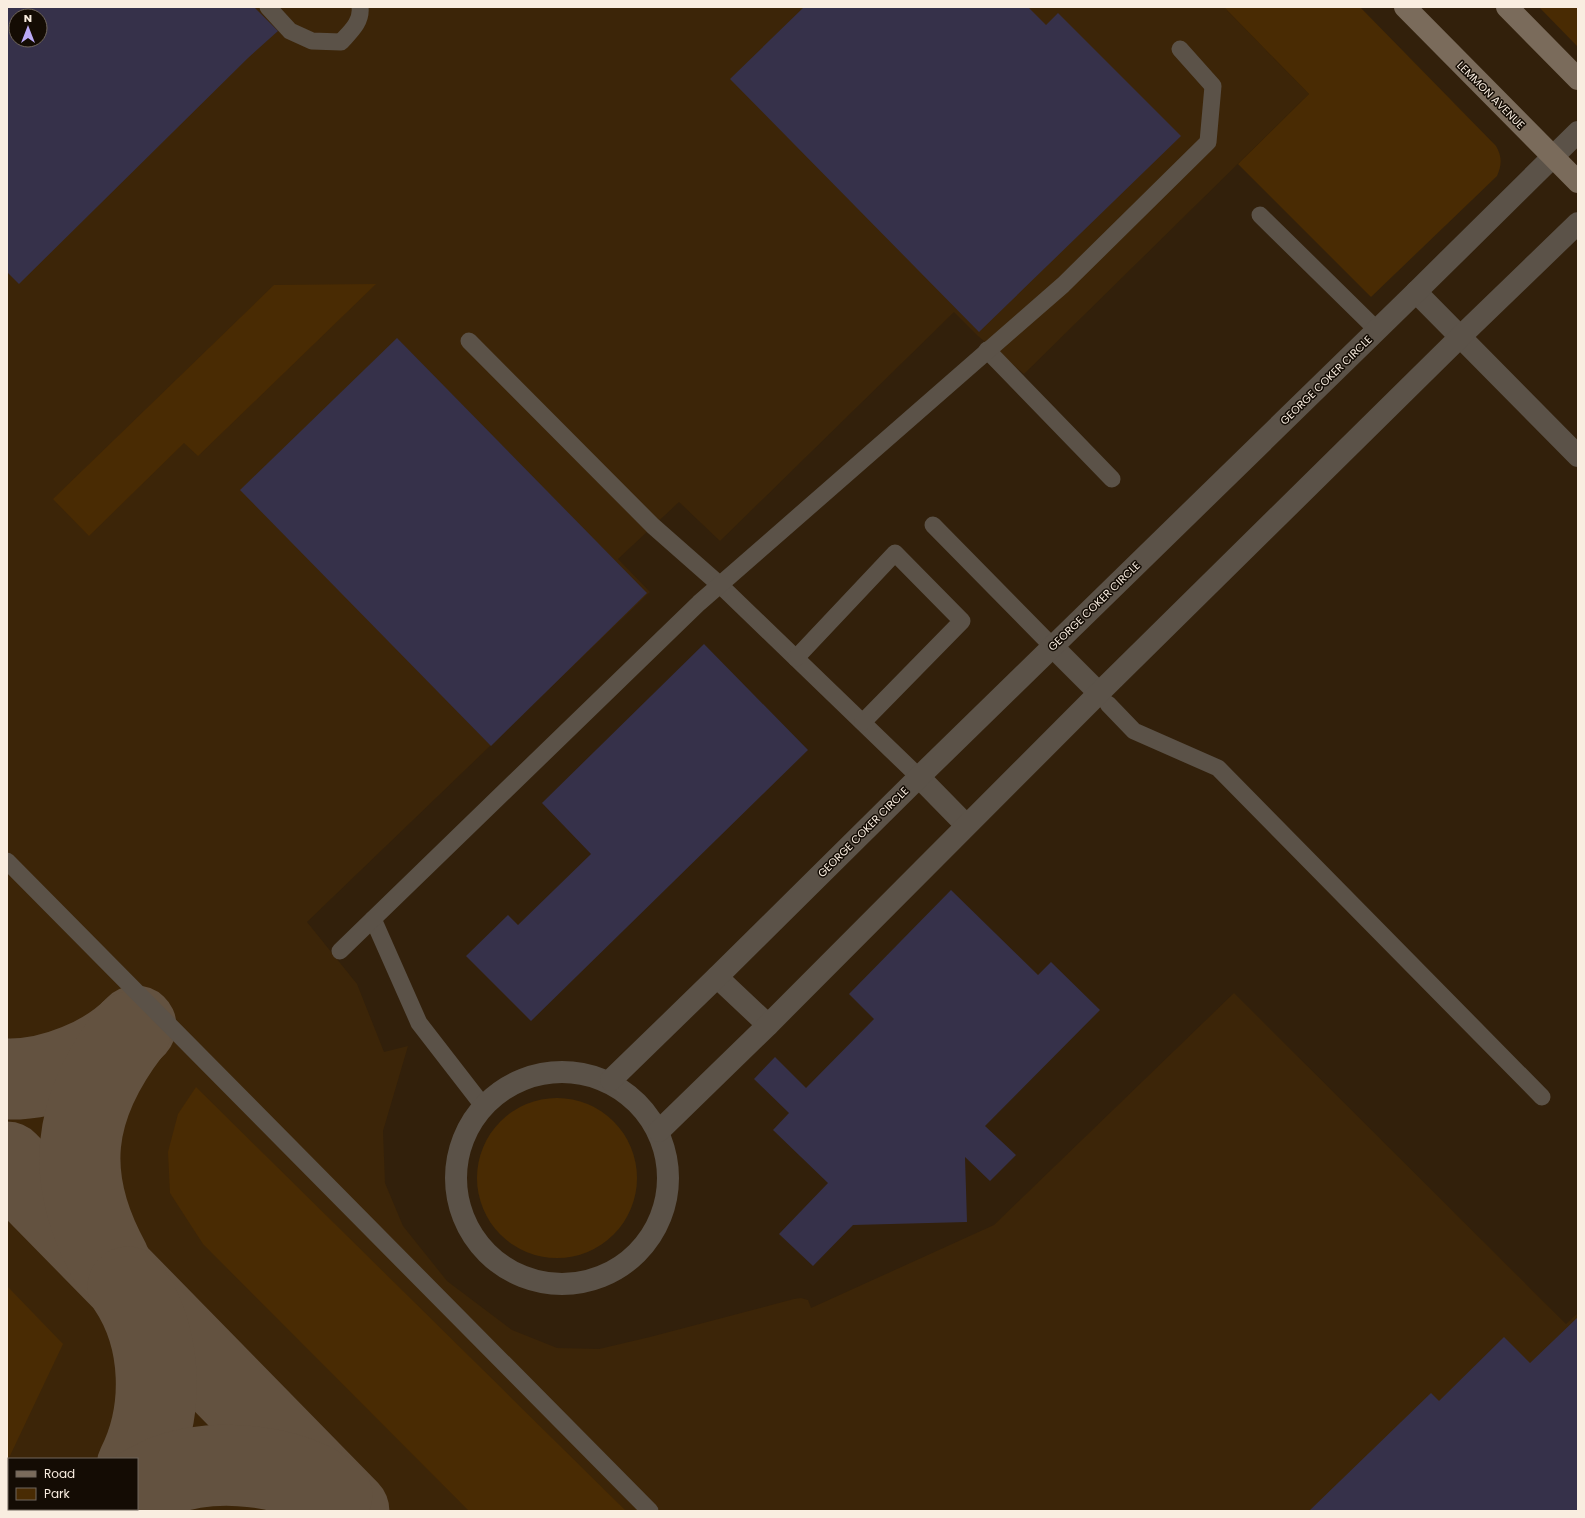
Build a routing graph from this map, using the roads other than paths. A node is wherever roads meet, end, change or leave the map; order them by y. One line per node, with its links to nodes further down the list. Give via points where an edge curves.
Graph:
1 (268, 7): 2 (lane, via 290,30 312,42 341,42 356,25 361,12)
2 (360, 7)
3 (1405, 7): 8 (main road, LEMMON AVENUE)
4 (1507, 7): 6 (main road)
5 (1180, 49): 16 (lane, via 1213,86 1208,142 1063,285)
6 (1578, 79)
7 (1578, 132): 8 (street, GEORGE COKER CIRCLE)
8 (1552, 157): 9 (main road, LEMMON AVENUE); 12 (street, GEORGE COKER CIRCLE)
9 (1578, 182)
10 (1260, 215): 13 (lane)
11 (1578, 223): 14 (street)
12 (1416, 292): 13 (street, GEORGE COKER CIRCLE); 14 (street)
13 (1377, 330): 21 (street, GEORGE COKER CIRCLE)
14 (1460, 336): 17 (street); 23 (street)
15 (469, 342): 20 (lane, via 653,526)
16 (987, 350): 18 (lane); 20 (lane)
17 (1578, 456)
18 (1112, 479)
19 (933, 525): 21 (lane)
20 (720, 585): 22 (lane); 28 (lane)
21 (1052, 646): 23 (street); 25 (street, GEORGE COKER CIRCLE)
22 (796, 658): 24 (lane); 24 (lane, via 895,553 962,621)
23 (1103, 698): 26 (street); 33 (lane, via 1134,731 1218,768)
24 (863, 722): 25 (lane)
25 (919, 777): 26 (street); 30 (street, GEORGE COKER CIRCLE)
26 (966, 825): 31 (street)
27 (7, 862): 36 (lane)
28 (373, 919): 29 (lane); 34 (lane, via 419,1023)
29 (340, 952)
30 (717, 977): 31 (street); 32 (street, GEORGE COKER CIRCLE)
31 (768, 1026): 35 (street)
32 (611, 1080): 34 (street, via 582,1073 552,1072 526,1078 498,1092); 35 (street)
33 (1542, 1098)
34 (484, 1107): 35 (street, via 474,1118 459,1149 456,1186 463,1216 479,1244 502,1265 530,1279 557,1284 596,1279 629,1261 650,1239 667,1200 669,1165)
35 (659, 1131)
36 (650, 1511)

